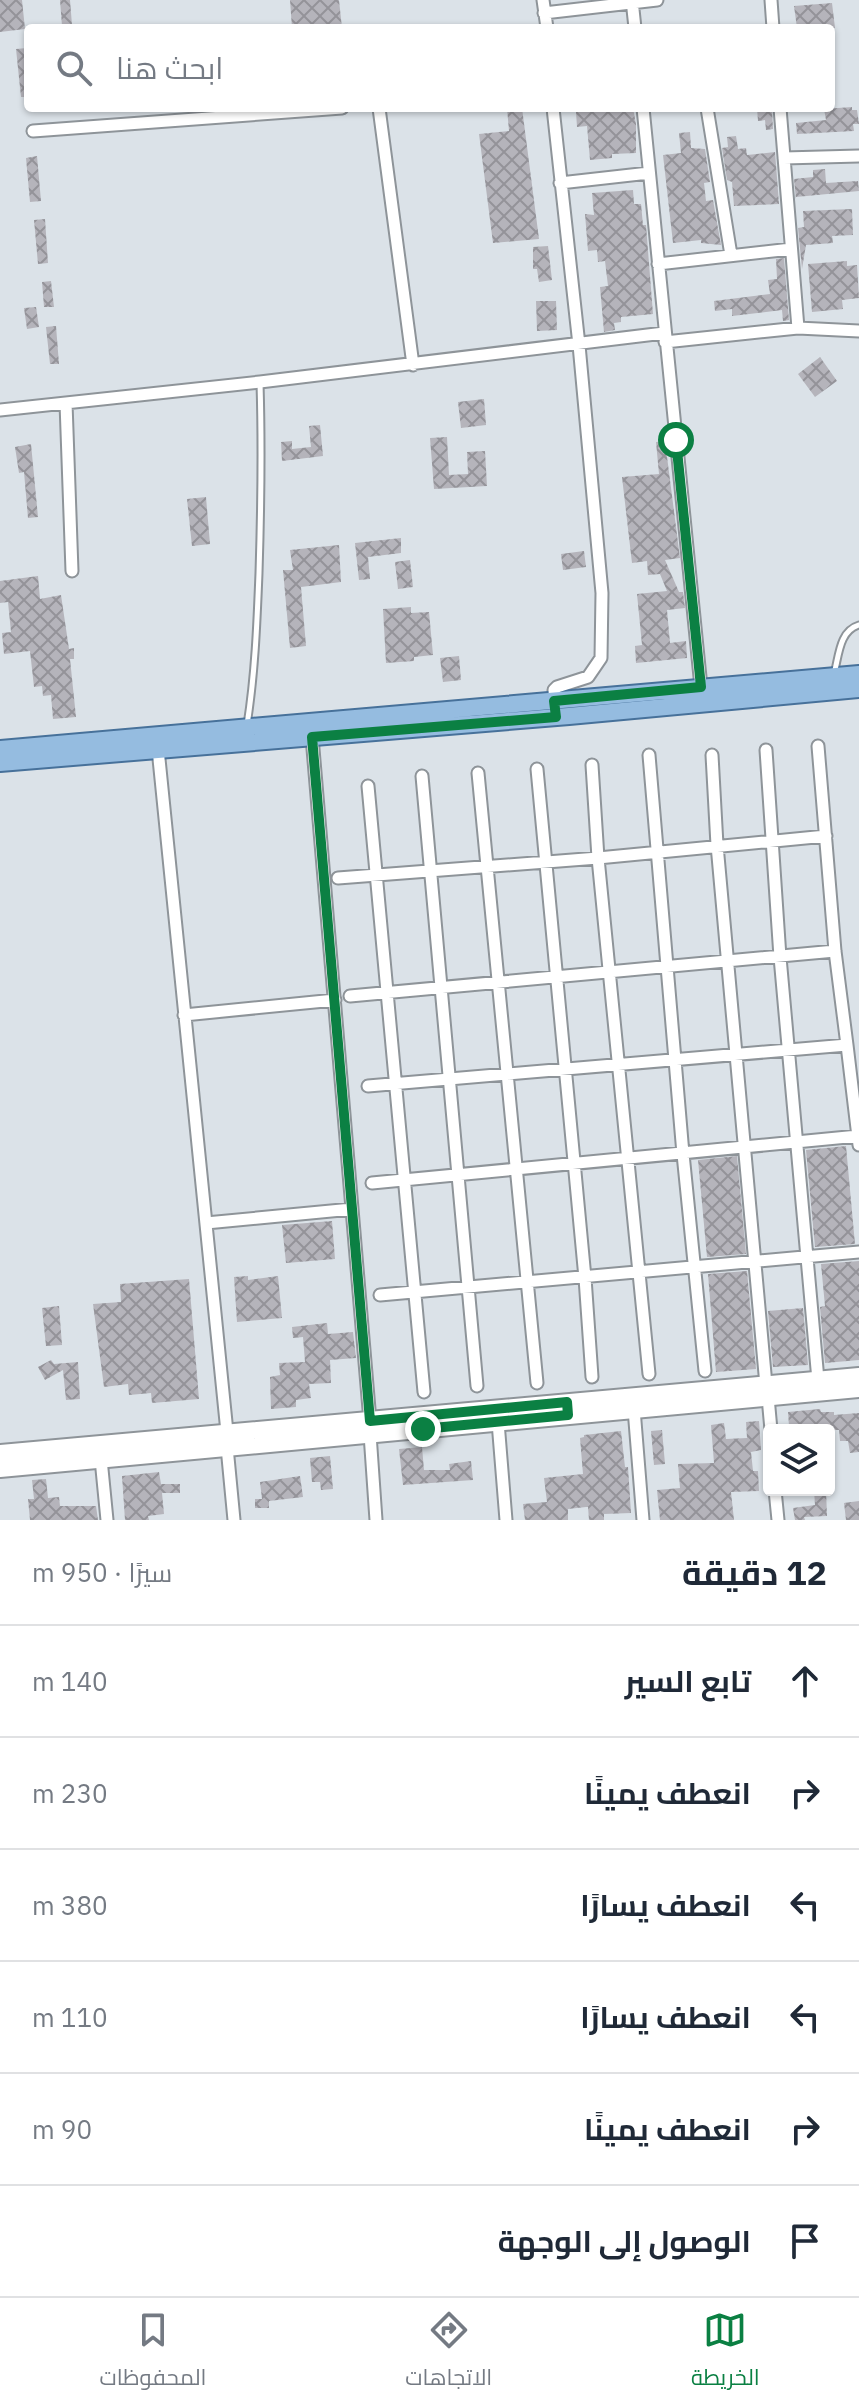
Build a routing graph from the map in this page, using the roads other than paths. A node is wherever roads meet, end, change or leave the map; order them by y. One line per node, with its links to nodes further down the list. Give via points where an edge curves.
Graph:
1 (657, 0): 3 (street)
2 (771, 0): 6 (street)
3 (632, 1): 4 (street); 5 (street)
4 (544, 6)
5 (635, 24)
6 (773, 24)
7 (288, 112): 13 (street)
8 (380, 112): 25 (street)
9 (553, 112): 17 (street)
10 (643, 112): 16 (street)
11 (708, 112): 19 (street)
12 (780, 112): 15 (street)
13 (33, 131)
14 (859, 156): 15 (street)
15 (784, 158): 18 (street)
16 (649, 173): 17 (street); 20 (street)
17 (560, 183): 24 (street)
18 (791, 249): 19 (street); 21 (street)
19 (731, 255): 20 (street)
20 (658, 264): 23 (street)
21 (798, 328): 22 (street); 23 (street)
22 (859, 331)
23 (665, 338): 24 (street); 33 (street)
24 (579, 345): 25 (street); 35 (street, via 602,593 601,658 588,677 554,690)
25 (413, 365): 26 (street)
26 (260, 382): 27 (street); 36 (lane, via 259,568 254,682)
27 (66, 403): 28 (street); 29 (street)
28 (0, 410)
29 (72, 571)
30 (859, 625): 32 (lane, via 844,635)
31 (859, 674): 32 (main road)
32 (834, 675): 33 (main road)
33 (701, 687): 35 (main road)
34 (859, 689): 35 (main road)
35 (555, 709): 36 (main road); 37 (main road)
36 (246, 726): 39 (main road)
37 (312, 737): 40 (main road); 70 (street)
38 (818, 746): 50 (street)
39 (0, 749)
40 (158, 749): 44 (main road); 71 (street)
41 (766, 750): 51 (street)
42 (649, 755): 53 (street)
43 (712, 755): 52 (street)
44 (0, 763)
45 (592, 765): 54 (street)
46 (537, 769): 55 (street)
47 (478, 773): 56 (street)
48 (422, 776): 57 (street)
49 (368, 786): 58 (street)
50 (826, 836): 51 (street); 60 (street)
51 (771, 842): 52 (street); 61 (street)
52 (717, 845): 53 (street); 62 (street)
53 (658, 851): 54 (street); 63 (street)
54 (598, 858): 55 (street); 64 (street)
55 (546, 861): 56 (street); 65 (street)
56 (486, 867): 57 (street); 66 (street)
57 (430, 872): 58 (street); 67 (street)
58 (376, 876): 59 (street); 68 (street)
59 (338, 878)
60 (835, 951): 61 (street); 72 (street)
61 (780, 957): 62 (street); 73 (street)
62 (728, 962): 63 (street); 74 (street)
63 (666, 967): 64 (street); 75 (street)
64 (610, 971): 65 (street); 76 (street)
65 (556, 976): 66 (street); 77 (street)
66 (500, 982): 67 (street); 78 (street)
67 (443, 988): 68 (street); 79 (street)
68 (385, 993): 69 (street); 80 (street)
69 (350, 996)
70 (335, 1000): 71 (street); 93 (street)
71 (184, 1015): 94 (street)
72 (847, 1045): 73 (street); 82 (street)
73 (788, 1049): 74 (street); 83 (street)
74 (736, 1053): 75 (street); 85 (street)
75 (676, 1059): 76 (street); 86 (street)
76 (619, 1064): 77 (street); 87 (street)
77 (566, 1069): 78 (street); 88 (street)
78 (507, 1074): 79 (street); 89 (street)
79 (451, 1079): 80 (street); 90 (street)
80 (396, 1083): 81 (street); 91 (street)
81 (368, 1086)
82 (858, 1136): 83 (street); 84 (street)
83 (797, 1142): 85 (street); 96 (street)
84 (859, 1145)
85 (745, 1147): 86 (street); 97 (street)
86 (683, 1154): 87 (street); 98 (street)
87 (628, 1160): 88 (street); 99 (street)
88 (574, 1164): 89 (street); 100 (street)
89 (517, 1170): 90 (street); 101 (street)
90 (459, 1175): 91 (street); 102 (street)
91 (404, 1180): 92 (street); 103 (street)
92 (372, 1183)
93 (352, 1209): 94 (street); 119 (street)
94 (206, 1223): 120 (street)
95 (859, 1252): 96 (street)
96 (808, 1258): 97 (street); 109 (street)
97 (755, 1262): 98 (street); 113 (street)
98 (696, 1268): 99 (street); 105 (street)
99 (639, 1273): 100 (street); 106 (street)
100 (585, 1278): 101 (street); 108 (street)
101 (528, 1282): 102 (street); 110 (street)
102 (469, 1288): 103 (street); 111 (street)
103 (414, 1292): 104 (street); 114 (street)
104 (380, 1295)
105 (705, 1371)
106 (649, 1374)
107 (859, 1376): 109 (street)
108 (592, 1377)
109 (818, 1380): 113 (street)
110 (537, 1383)
111 (477, 1386)
112 (859, 1389): 113 (street)
113 (767, 1391): 115 (street); 116 (street); 118 (street)
114 (424, 1392)
115 (568, 1409): 116 (street); 117 (street); 119 (street)
116 (634, 1409): 129 (street)
117 (498, 1422): 119 (street); 128 (street)
118 (770, 1424)
119 (370, 1428): 120 (street); 127 (street)
120 (227, 1440): 121 (street); 122 (street); 126 (street)
121 (0, 1453)
122 (101, 1459): 123 (street); 125 (street)
123 (0, 1469)
124 (776, 1496): 130 (street)
125 (107, 1520)
126 (234, 1520)
127 (376, 1520)
128 (506, 1520)
129 (643, 1520)
130 (778, 1520)

